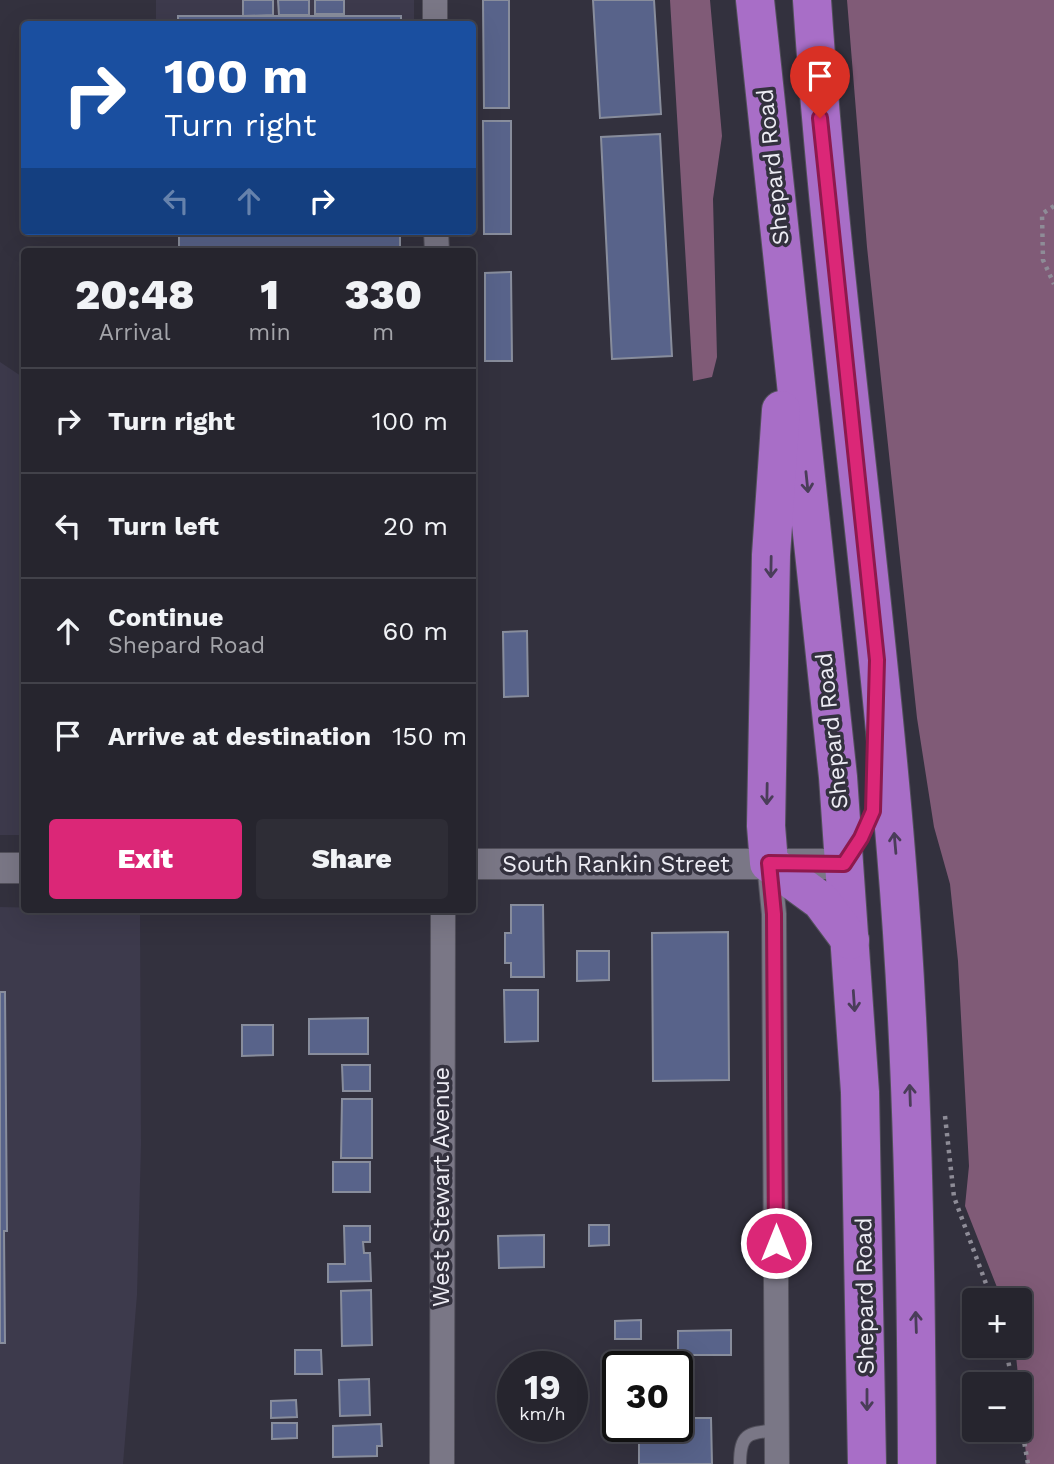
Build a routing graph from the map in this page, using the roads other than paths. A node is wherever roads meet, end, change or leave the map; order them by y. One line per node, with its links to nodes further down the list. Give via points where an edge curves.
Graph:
1 (435, 0): 4 (street)
2 (755, 0): 5 (highway, Shepard Road)
3 (812, 3): 6 (highway, via 838,305)
4 (435, 21)
5 (787, 303): 7 (highway, one-way to 7, via 771,555); 9 (highway, Shepard Road, one-way to 9)
6 (877, 660): 9 (highway, via 873,811); 14 (highway, one-way to 6, via 897,853)
7 (769, 863): 8 (street, South Rankin Street); 9 (street, South Rankin Street); 13 (highway, via 821,901); 15 (street, via 774,914)
8 (476, 864)
9 (844, 864): 13 (highway, Shepard Road); 14 (highway, via 869,873 877,888)
10 (0, 868): 11 (street)
11 (21, 868)
12 (443, 913): 16 (street, West Stewart Avenue)
13 (850, 940): 19 (highway, Shepard Road, one-way to 19, via 863,1195)
14 (908, 1040): 20 (highway, one-way to 14)
15 (777, 1430): 17 (lane, via 743,1438); 18 (street)
16 (442, 1464)
17 (740, 1464)
18 (777, 1464)
19 (867, 1464)
20 (917, 1464)

